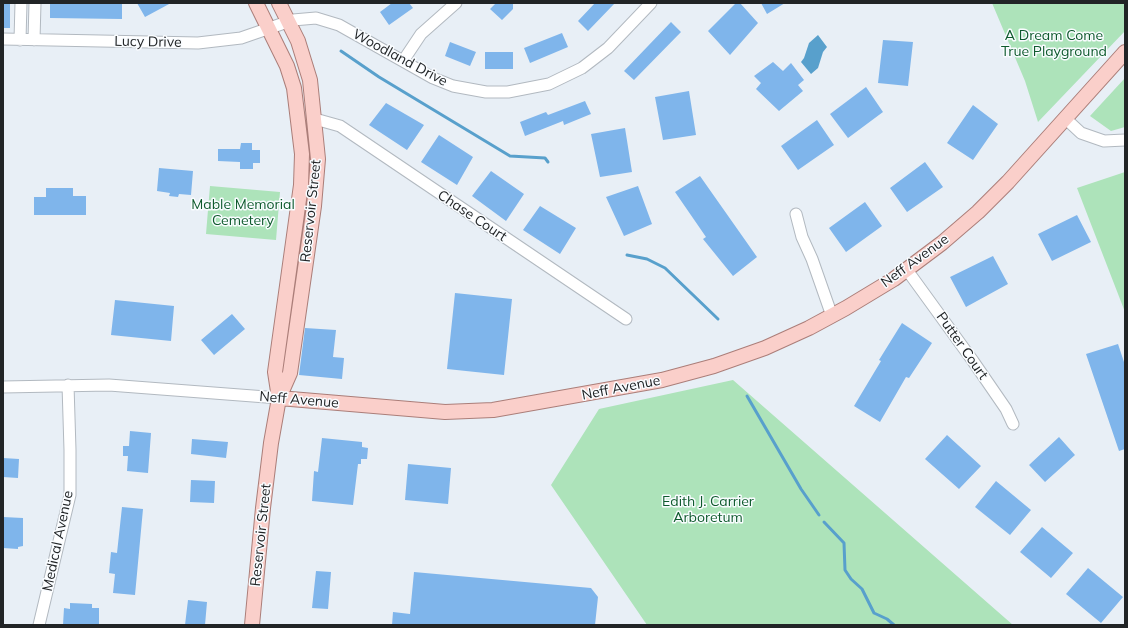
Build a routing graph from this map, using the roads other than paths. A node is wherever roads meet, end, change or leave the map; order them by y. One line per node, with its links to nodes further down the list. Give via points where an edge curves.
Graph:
1 (21, 3): 10 (street)
2 (35, 3): 11 (street)
3 (256, 3): 8 (main road, Reservoir Street)
4 (279, 3): 7 (main road, Reservoir Street)
5 (456, 3): 13 (street, via 421,34)
6 (651, 3): 13 (street, Woodland Drive, via 591,62 563,78 527,90 497,93 463,89 443,83)
7 (289, 21): 8 (street, Lucy Drive); 13 (street, Woodland Drive, via 306,18 330,21); 14 (main road, Reservoir Street, via 310,80)
8 (268, 28): 11 (street, Lucy Drive, via 241,38 198,44); 23 (main road, Reservoir Street, via 287,66 294,88 302,154 301,185 275,372)
9 (3, 39): 10 (street, Lucy Drive)
10 (20, 40): 11 (street, Lucy Drive)
11 (34, 40)
12 (1125, 52): 15 (main road, Neff Avenue)
13 (403, 61)
14 (315, 119): 20 (street, Chase Court, via 340,126); 23 (main road, Reservoir Street, via 318,160 314,206 290,372)
15 (1066, 119): 16 (street, via 1081,133 1104,141); 18 (main road, Neff Avenue, via 978,212)
16 (1125, 140)
17 (796, 214): 19 (street)
18 (907, 270): 19 (main road, Neff Avenue); 24 (street, Putter Court, via 973,361 1006,409)
19 (832, 316): 23 (main road, Neff Avenue, via 765,348 700,370 631,387 503,408 444,412)
20 (626, 319)
21 (68, 385): 22 (street, Neff Avenue); 23 (street, Neff Avenue, via 135,386); 25 (street, Medical Avenue, via 70,495)
22 (3, 387)
23 (279, 398): 26 (main road, Reservoir Street, via 263,508)
24 (1013, 424)
25 (39, 625)
26 (252, 625)

